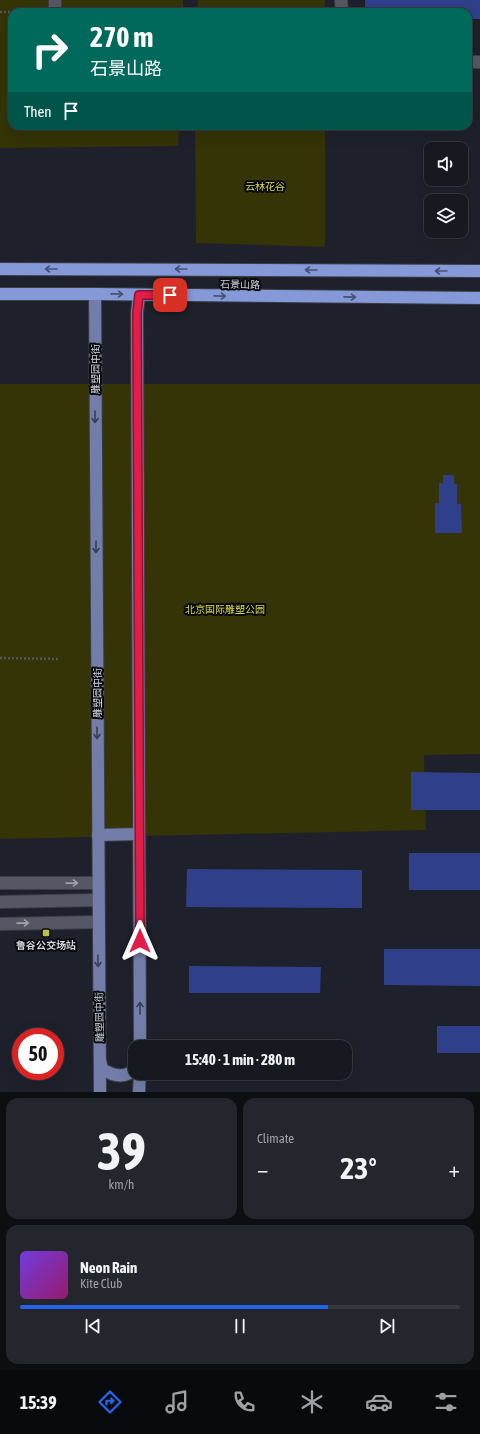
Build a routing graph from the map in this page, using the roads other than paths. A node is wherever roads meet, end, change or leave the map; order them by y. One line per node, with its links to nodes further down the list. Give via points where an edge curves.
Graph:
1 (0, 269): 2 (highway, 石景山路, one-way to 1)
2 (480, 271)
3 (0, 294): 4 (highway, 石景山路)
4 (94, 294): 5 (highway, 石景山路, one-way to 5); 8 (main road, 雕塑园中街, one-way to 8)
5 (139, 295): 6 (highway, 石景山路, one-way to 6); 7 (main road)
6 (480, 298)
7 (139, 834): 8 (main road); 15 (main road, one-way to 7)
8 (98, 835): 10 (main road, 雕塑园中街)
9 (0, 883): 10 (street, one-way to 10)
10 (98, 883): 11 (main road, 雕塑园中街)
11 (98, 900): 12 (street); 13 (main road, 雕塑园中街)
12 (0, 902)
13 (98, 922): 14 (street, one-way to 13); 16 (main road, 雕塑园中街, one-way to 16)
14 (0, 924)
15 (140, 1040)
16 (99, 1059): 17 (main road, via 102,1069 111,1074); 19 (main road, 雕塑园中街)
17 (128, 1074)
18 (140, 1080): 20 (main road)
19 (100, 1092)
20 (140, 1092)

